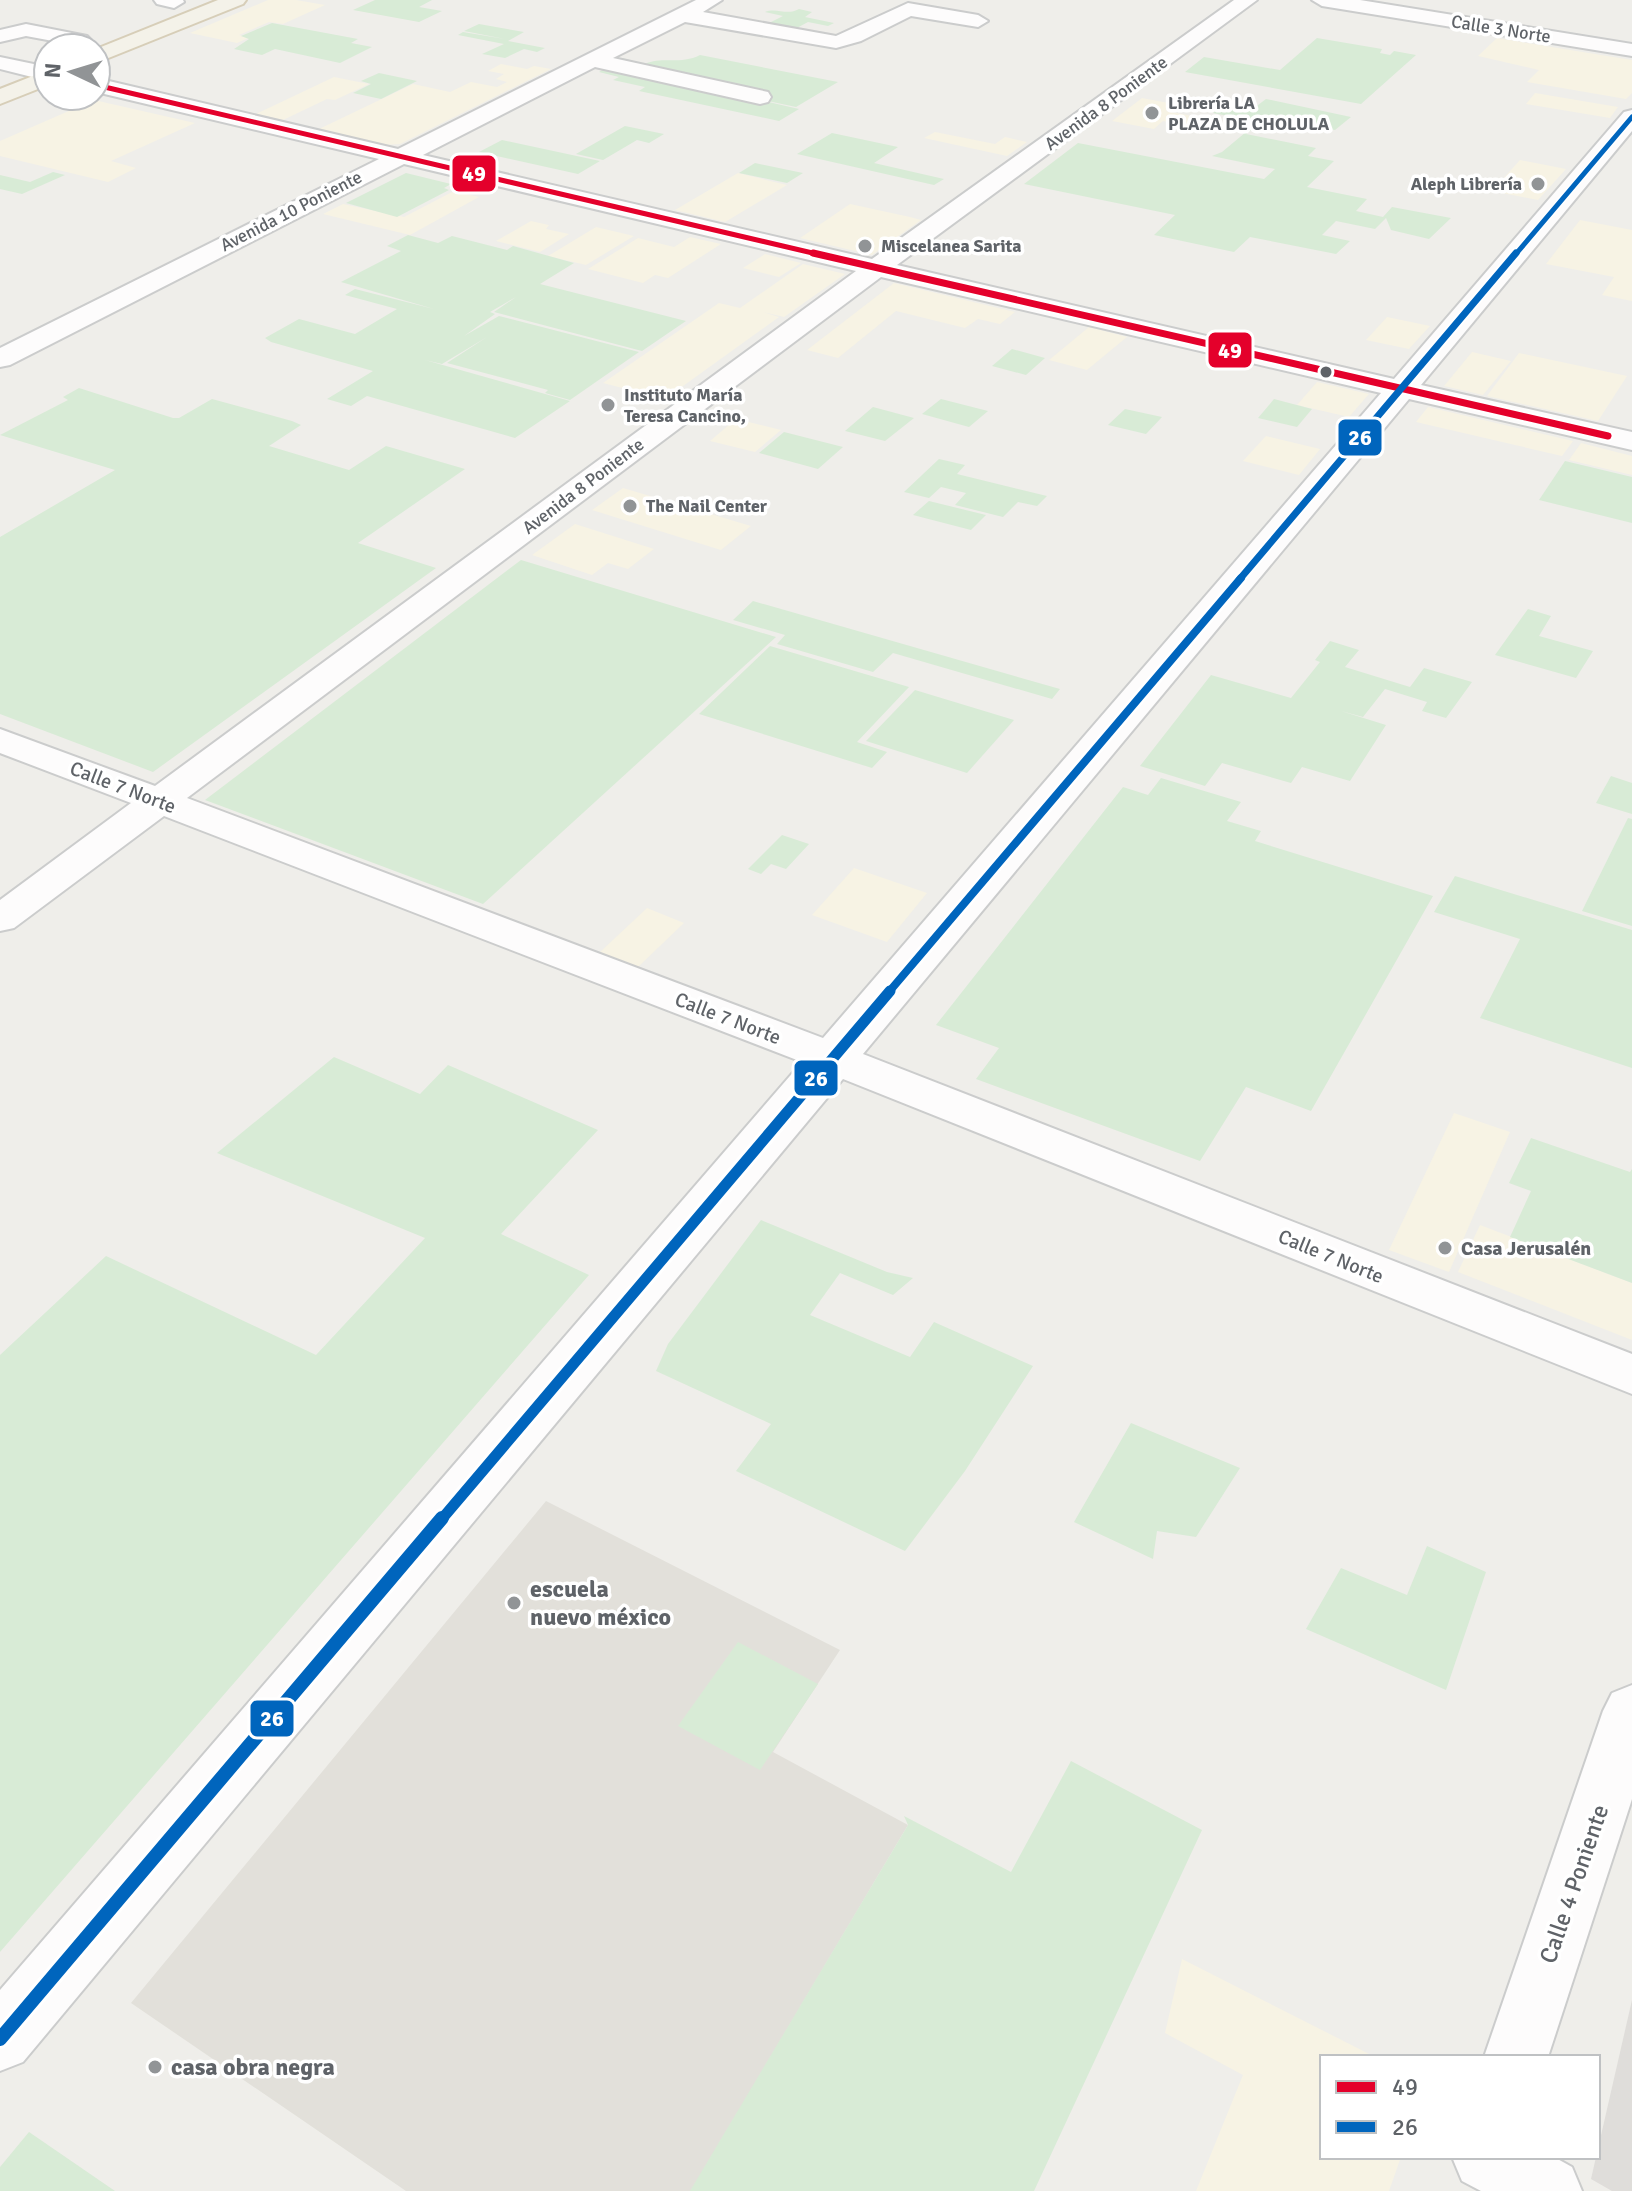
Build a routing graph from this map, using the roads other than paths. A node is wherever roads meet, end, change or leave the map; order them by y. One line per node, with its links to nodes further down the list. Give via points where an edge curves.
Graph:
1 (236, 0): 9 (main road)
2 (712, 0): 5 (street, Avenida 10 Poniente)
3 (1247, 0): 21 (street, Avenida 8 Poniente)
4 (1322, 0): 10 (street, Calle 3 Norte)
5 (683, 15): 6 (street, via 836,42 908,9); 12 (street, Avenida 10 Poniente)
6 (978, 21)
7 (35, 32): 8 (street)
8 (0, 36)
9 (112, 50)
10 (1632, 50)
11 (32, 58): 13 (main road)
12 (595, 61): 18 (street); 20 (street, Avenida 10 Poniente)
13 (5, 67): 14 (street)
14 (32, 73)
15 (32, 83): 17 (main road)
16 (112, 89): 20 (street)
17 (0, 97)
18 (760, 97)
19 (1632, 117): 23 (street)
20 (397, 157): 21 (street); 22 (street, Avenida 10 Poniente)
21 (877, 268): 23 (street); 26 (street, Avenida 8 Poniente)
22 (0, 359)
23 (1400, 389): 24 (street); 28 (street)
24 (1632, 441)
25 (0, 740): 26 (street, Calle 7 Norte)
26 (159, 801): 27 (street, Avenida 8 Poniente); 28 (street, Calle 7 Norte)
27 (0, 919)
28 (831, 1058): 29 (street, Calle 7 Norte); 31 (street)
29 (1632, 1375)
30 (1632, 1711): 32 (street, Calle 4 Poniente)
31 (0, 2039)
32 (1517, 2055)
33 (1483, 2159): 35 (street)
34 (1488, 2159): 36 (street)
35 (1471, 2191)
36 (1548, 2191)

